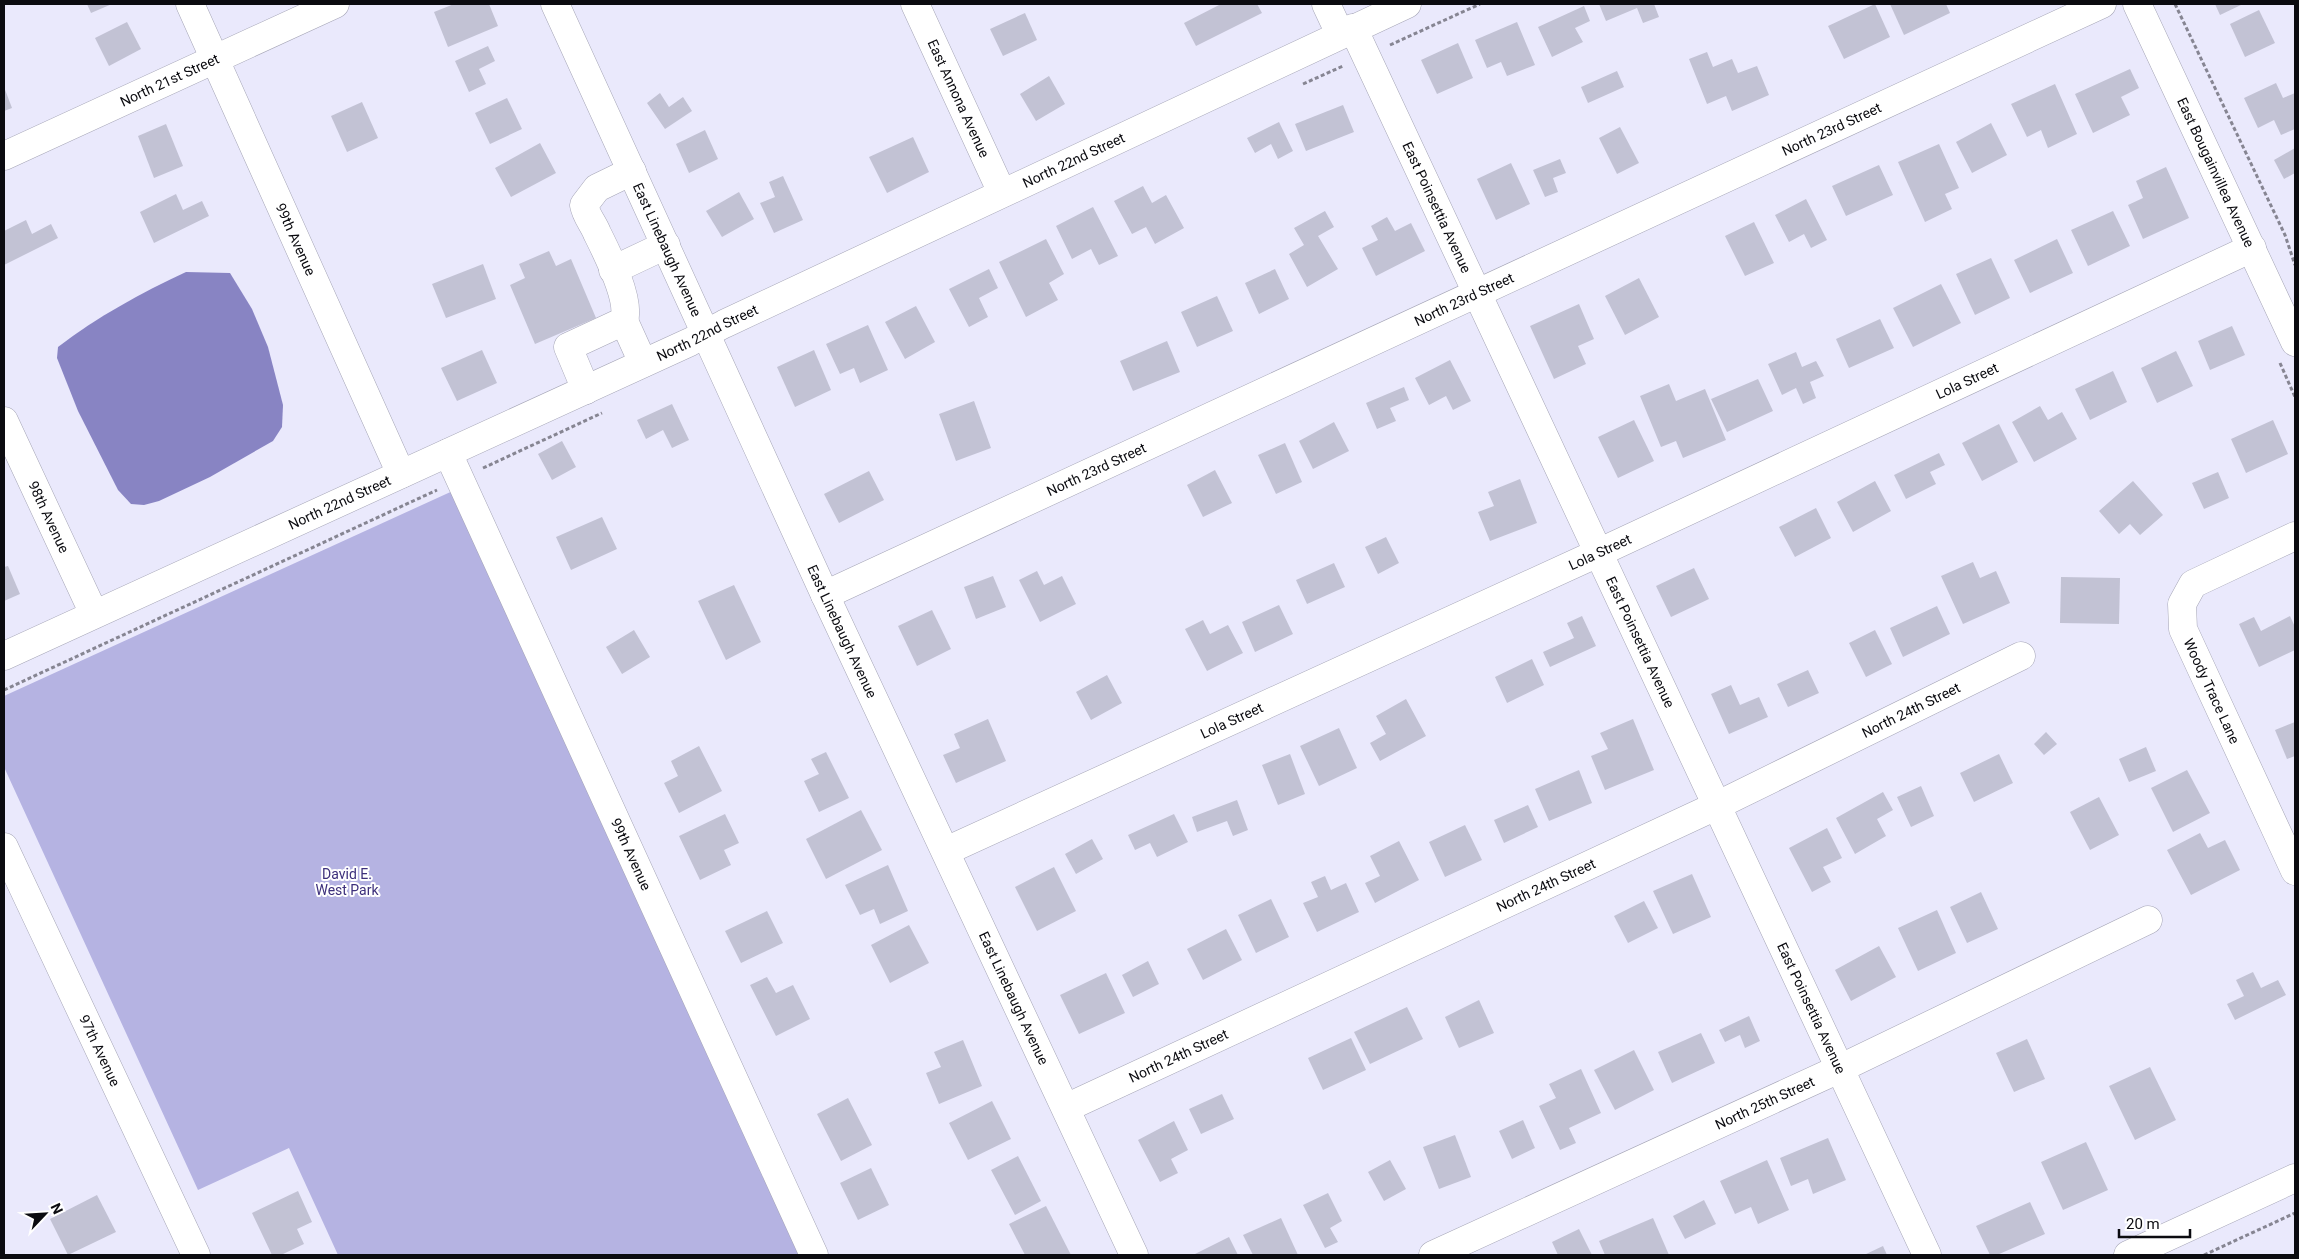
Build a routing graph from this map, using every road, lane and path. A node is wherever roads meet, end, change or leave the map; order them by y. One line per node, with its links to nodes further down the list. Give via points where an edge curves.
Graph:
1 (190, 4): 13 (street, 99th Avenue)
2 (335, 4): 13 (street, North 21st Street)
3 (556, 4): 15 (street, East Linebaugh Avenue)
4 (915, 4): 16 (street, East Annona Avenue)
5 (1326, 4): 11 (street, East Poinsettia Avenue)
6 (1407, 4): 11 (street, North 22nd Street)
7 (1480, 4): 12 (path)
8 (2102, 4): 21 (street, North 23rd Street)
9 (2137, 4): 18 (street, East Bougainvillea Avenue)
10 (2175, 4): 19 (path, via 2285,235)
11 (1347, 31): 12 (street, East Poinsettia Avenue); 16 (street, North 22nd Street)
12 (1366, 56): 21 (street, East Poinsettia Avenue)
13 (216, 60): 14 (street, North 21st Street); 30 (street, 99th Avenue)
14 (4, 156)
15 (632, 171): 17 (street, East Linebaugh Avenue); 20 (street, via 598,188 584,205)
16 (1002, 193): 23 (street, North 22nd Street)
17 (666, 246): 20 (street); 23 (street, East Linebaugh Avenue)
18 (2252, 248): 24 (street, East Bougainvillea Avenue); 33 (street, Lola Street)
19 (2295, 265)
20 (613, 270): 22 (street, via 625,300)
21 (1476, 294): 33 (street, East Poinsettia Avenue); 34 (street, North 23rd Street)
22 (624, 321): 25 (street); 26 (street, via 568,347)
23 (707, 334): 25 (street, North 22nd Street); 34 (street, East Linebaugh Avenue)
24 (2295, 342)
25 (643, 363): 26 (street, North 22nd Street)
26 (586, 390): 29 (street, North 22nd Street)
27 (604, 412): 31 (path)
28 (4, 421): 35 (street, 98th Avenue)
29 (448, 453): 30 (street, North 22nd Street); 31 (street, 99th Avenue)
30 (401, 474): 35 (street, North 22nd Street)
31 (459, 480): 38 (path); 49 (street, 99th Avenue)
32 (2295, 536): 42 (street, Woody Trace Lane, via 2194,584 2182,604 2183,629)
33 (1598, 553): 39 (street, East Poinsettia Avenue); 41 (street, Lola Street)
34 (825, 595): 41 (street, East Linebaugh Avenue)
35 (94, 614): 36 (street, North 22nd Street)
36 (4, 656)
37 (2021, 656): 39 (street, North 24th Street)
38 (4, 690)
39 (1716, 806): 44 (street, East Poinsettia Avenue); 45 (street, North 24th Street)
40 (4, 847): 48 (street, 97th Avenue)
41 (946, 851): 45 (street, East Linebaugh Avenue)
42 (2295, 872)
43 (2148, 920): 44 (street, North 25th Street)
44 (1839, 1069): 51 (street, North 25th Street); 52 (street, East Poinsettia Avenue)
45 (1066, 1108): 50 (street, East Linebaugh Avenue)
46 (2295, 1178): 53 (street)
47 (2295, 1212): 54 (path)
48 (196, 1255)
49 (814, 1255)
50 (1134, 1255)
51 (1433, 1255)
52 (1927, 1255)
53 (2128, 1255)
54 (2204, 1255)

